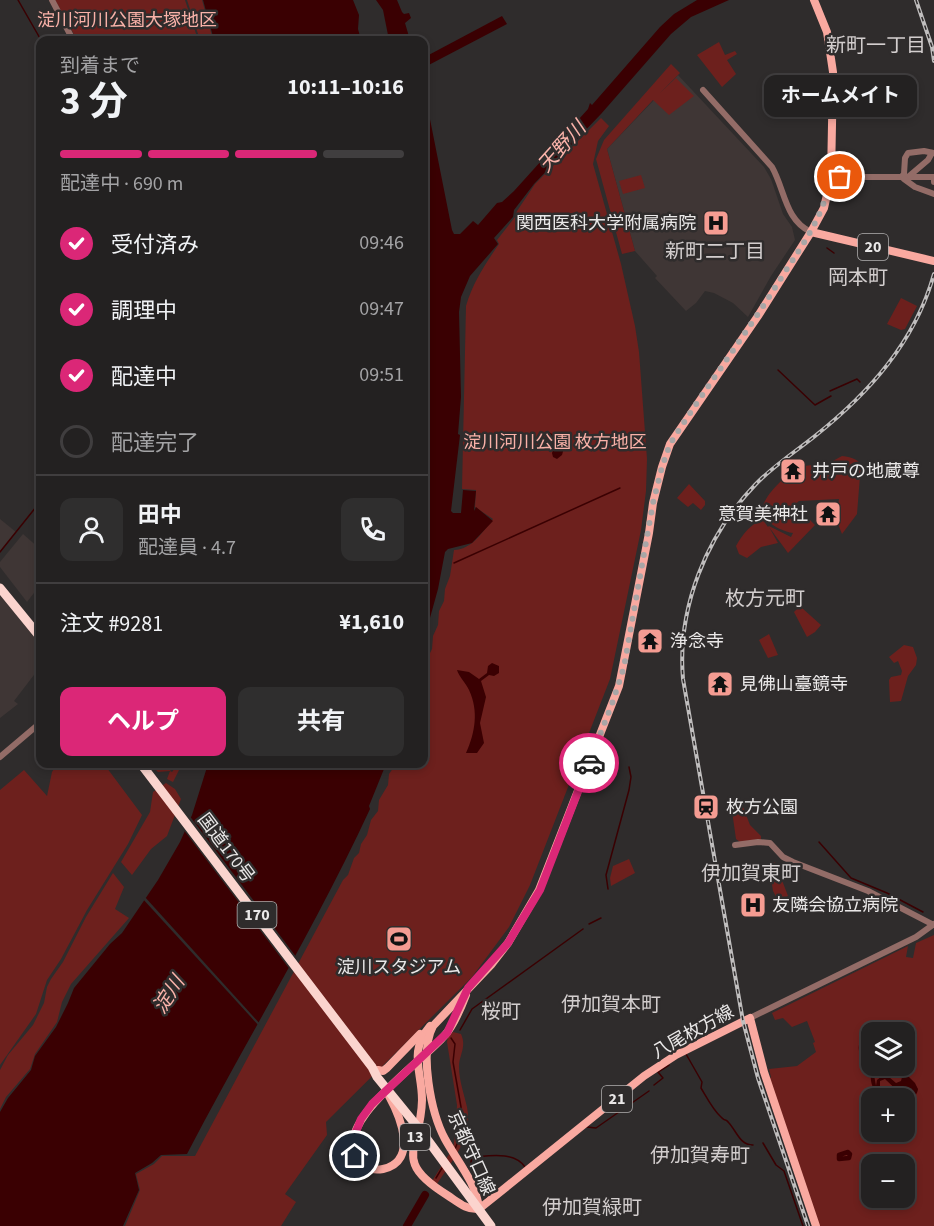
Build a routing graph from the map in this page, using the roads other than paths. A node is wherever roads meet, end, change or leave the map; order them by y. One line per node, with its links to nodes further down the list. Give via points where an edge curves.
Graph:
1 (52, 0): 3 (street)
2 (814, 0): 6 (main road, 京都守口線 / 13, via 832,58)
3 (71, 36)
4 (702, 90): 10 (street, via 772,167 790,213)
5 (933, 153): 7 (street, via 909,176); 7 (street, via 908,153)
6 (831, 177): 7 (street); 10 (main road, 京都守口線 / 13, via 824,208)
7 (901, 177): 8 (street, via 934,177); 9 (street)
8 (934, 182)
9 (934, 194)
10 (811, 232): 11 (main road, 20); 21 (main road, 京都守口線 / 13, via 670,444 655,494 624,667 612,704 540,890 508,943)
11 (934, 261)
12 (0, 580): 14 (highway)
13 (0, 588): 15 (highway)
14 (36, 622)
15 (36, 632)
16 (36, 726): 17 (street)
17 (0, 757)
18 (144, 768): 24 (highway, 国道170号 / 170)
19 (735, 845): 20 (street, via 770,843 783,857 873,893)
20 (934, 925): 22 (street)
21 (468, 988): 23 (main road, 京都守口線 / 13); 25 (main road, via 447,1033 372,1104 357,1126 352,1149 359,1162 370,1169 390,1167 398,1161 404,1147 404,1132); 26 (main road, 京都守口線 / 13, via 433,1026 426,1049 437,1119 478,1197)
22 (750, 1018): 26 (main road, 八尾枚方線 / 21, via 676,1055 644,1076); 28 (main road, 八尾枚方線)
23 (436, 1019): 24 (main road, via 387,1068); 26 (main road, 京都守口線 / 13, via 421,1037 417,1052 421,1113 413,1155 415,1167 426,1182 470,1210)
24 (375, 1069): 25 (highway, 国道170号 / 170)
25 (392, 1095): 26 (highway, 国道170号 / 170)
26 (479, 1209): 27 (highway, 国道170号 / 170)
27 (490, 1226)
28 (816, 1226)

